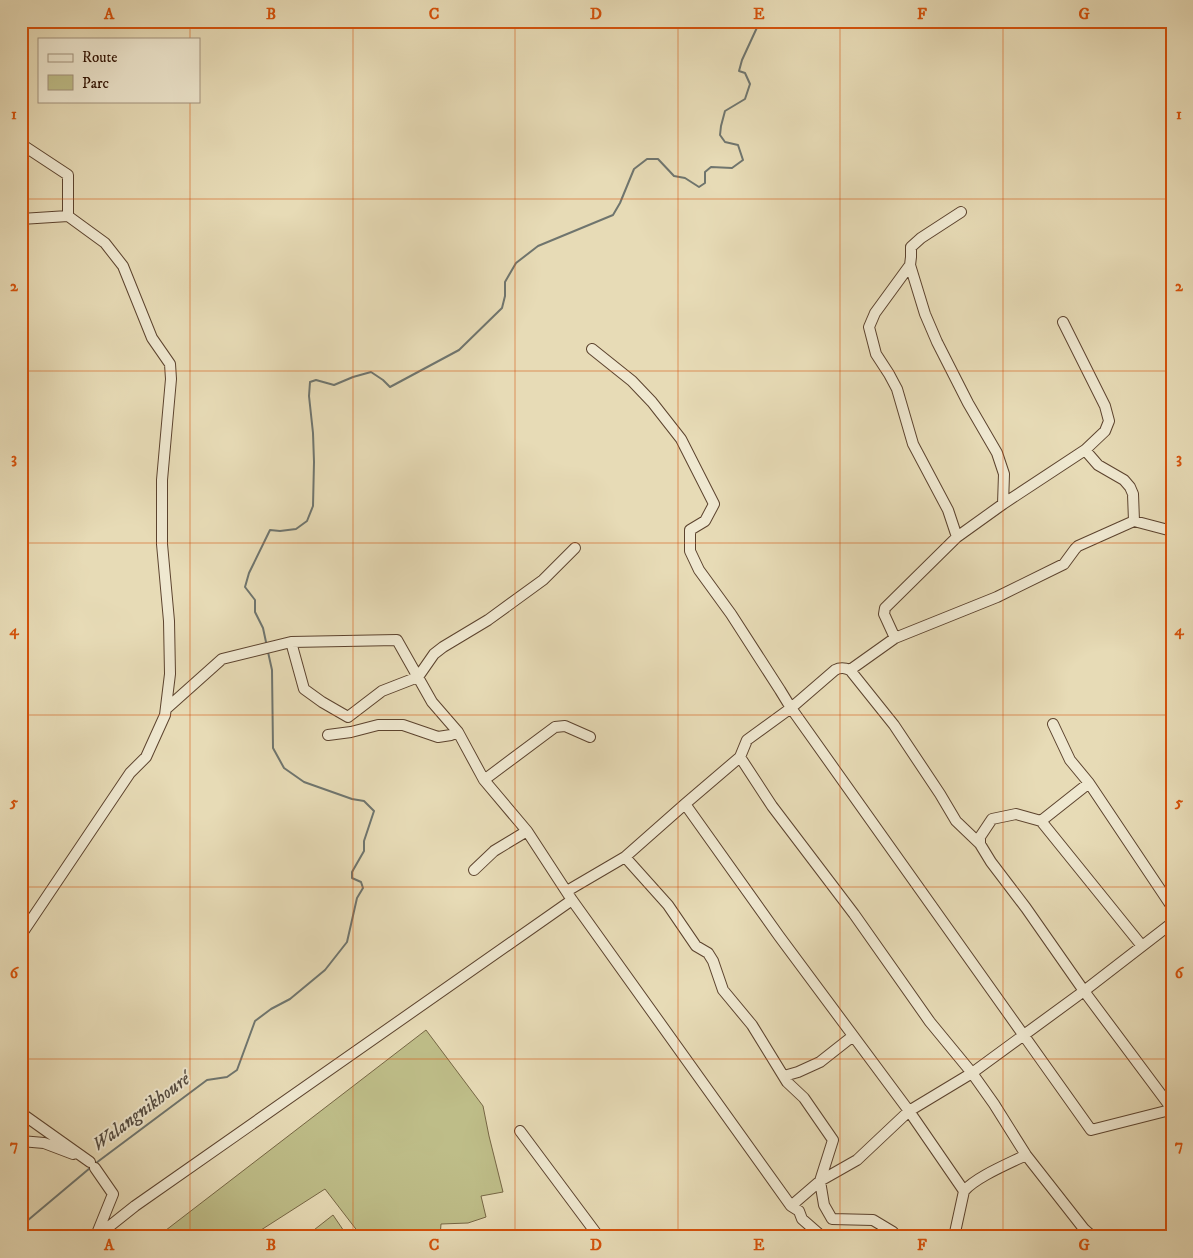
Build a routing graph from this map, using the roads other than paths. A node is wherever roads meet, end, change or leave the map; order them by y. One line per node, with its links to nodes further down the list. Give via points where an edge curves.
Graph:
1 (21, 144): 3 (street, via 68,175)
2 (961, 212): 5 (street, via 911,247)
3 (68, 216): 4 (street); 19 (street, via 106,243 124,266 152,338 170,364 162,480 162,544 170,674)
4 (21, 219)
5 (910, 265): 9 (street, via 937,342 997,453 1004,474); 12 (street, via 875,313 869,327 876,354 897,389 913,444 948,510)
6 (1063, 322): 8 (street, via 1109,421 1105,431)
7 (592, 349): 18 (street, via 632,381 681,439 714,504 705,521 690,530 690,551 699,570)
8 (1085, 450): 9 (street); 10 (street, via 1098,465 1130,487)
9 (1003, 504): 12 (street)
10 (1134, 521): 11 (street); 14 (street, via 1078,546 1066,562 997,597)
11 (1172, 531)
12 (957, 537): 14 (street, via 885,608 884,614)
13 (575, 548): 17 (street, via 543,580 434,654)
14 (895, 638): 16 (street)
15 (291, 642): 17 (street, via 397,640); 17 (street, via 304,689 348,717 382,691); 19 (street, via 222,659)
16 (850, 670): 18 (street, via 835,670); 30 (street, via 899,732 959,824)
17 (418, 677): 21 (street, via 432,702)
18 (791, 708): 24 (street, via 746,740); 40 (street)
19 (166, 709): 36 (street, via 146,757 130,773)
20 (1053, 724): 26 (street, via 1070,760)
21 (458, 732): 22 (street, via 438,737 403,725 378,725); 25 (street)
22 (328, 735)
23 (590, 736): 25 (street, via 565,726 555,727)
24 (740, 757): 27 (street); 41 (street, via 772,806 930,1022)
25 (484, 780): 29 (street)
26 (1089, 783): 28 (street); 34 (street)
27 (685, 804): 31 (street); 39 (street)
28 (1041, 821): 30 (street, via 1016,814 992,819 980,837); 37 (street)
29 (527, 831): 32 (street, via 494,851); 33 (street)
30 (980, 844): 38 (street)
31 (625, 857): 33 (street); 42 (street, via 668,905 696,946 708,953 723,990 752,1025)
32 (474, 870)
33 (569, 896): 52 (street); 53 (street)
34 (1172, 907)
35 (1172, 923): 37 (street)
36 (21, 935)
37 (1142, 946): 38 (street)
38 (1084, 991): 40 (street); 43 (street)
39 (853, 1036): 42 (street, via 820,1062); 44 (street)
40 (1023, 1036): 41 (street); 43 (street, via 1091,1130)
41 (972, 1073): 44 (street); 48 (street)
42 (784, 1076): 50 (street, via 804,1098 832,1140)
43 (1172, 1110)
44 (909, 1111): 50 (street, via 857,1160); 51 (street)
45 (21, 1113): 47 (street, via 90,1162 44,1143)
46 (520, 1131): 54 (street)
47 (21, 1141)
48 (1026, 1154): 51 (street); 58 (street)
49 (95, 1168): 53 (street, via 114,1194)
50 (820, 1181): 52 (street); 56 (street, via 824,1205 832,1219 873,1220)
51 (964, 1191): 57 (street)
52 (791, 1206): 55 (street)
53 (96, 1237)
54 (599, 1237)
55 (820, 1237)
56 (897, 1237)
57 (954, 1237)
58 (1093, 1237)

